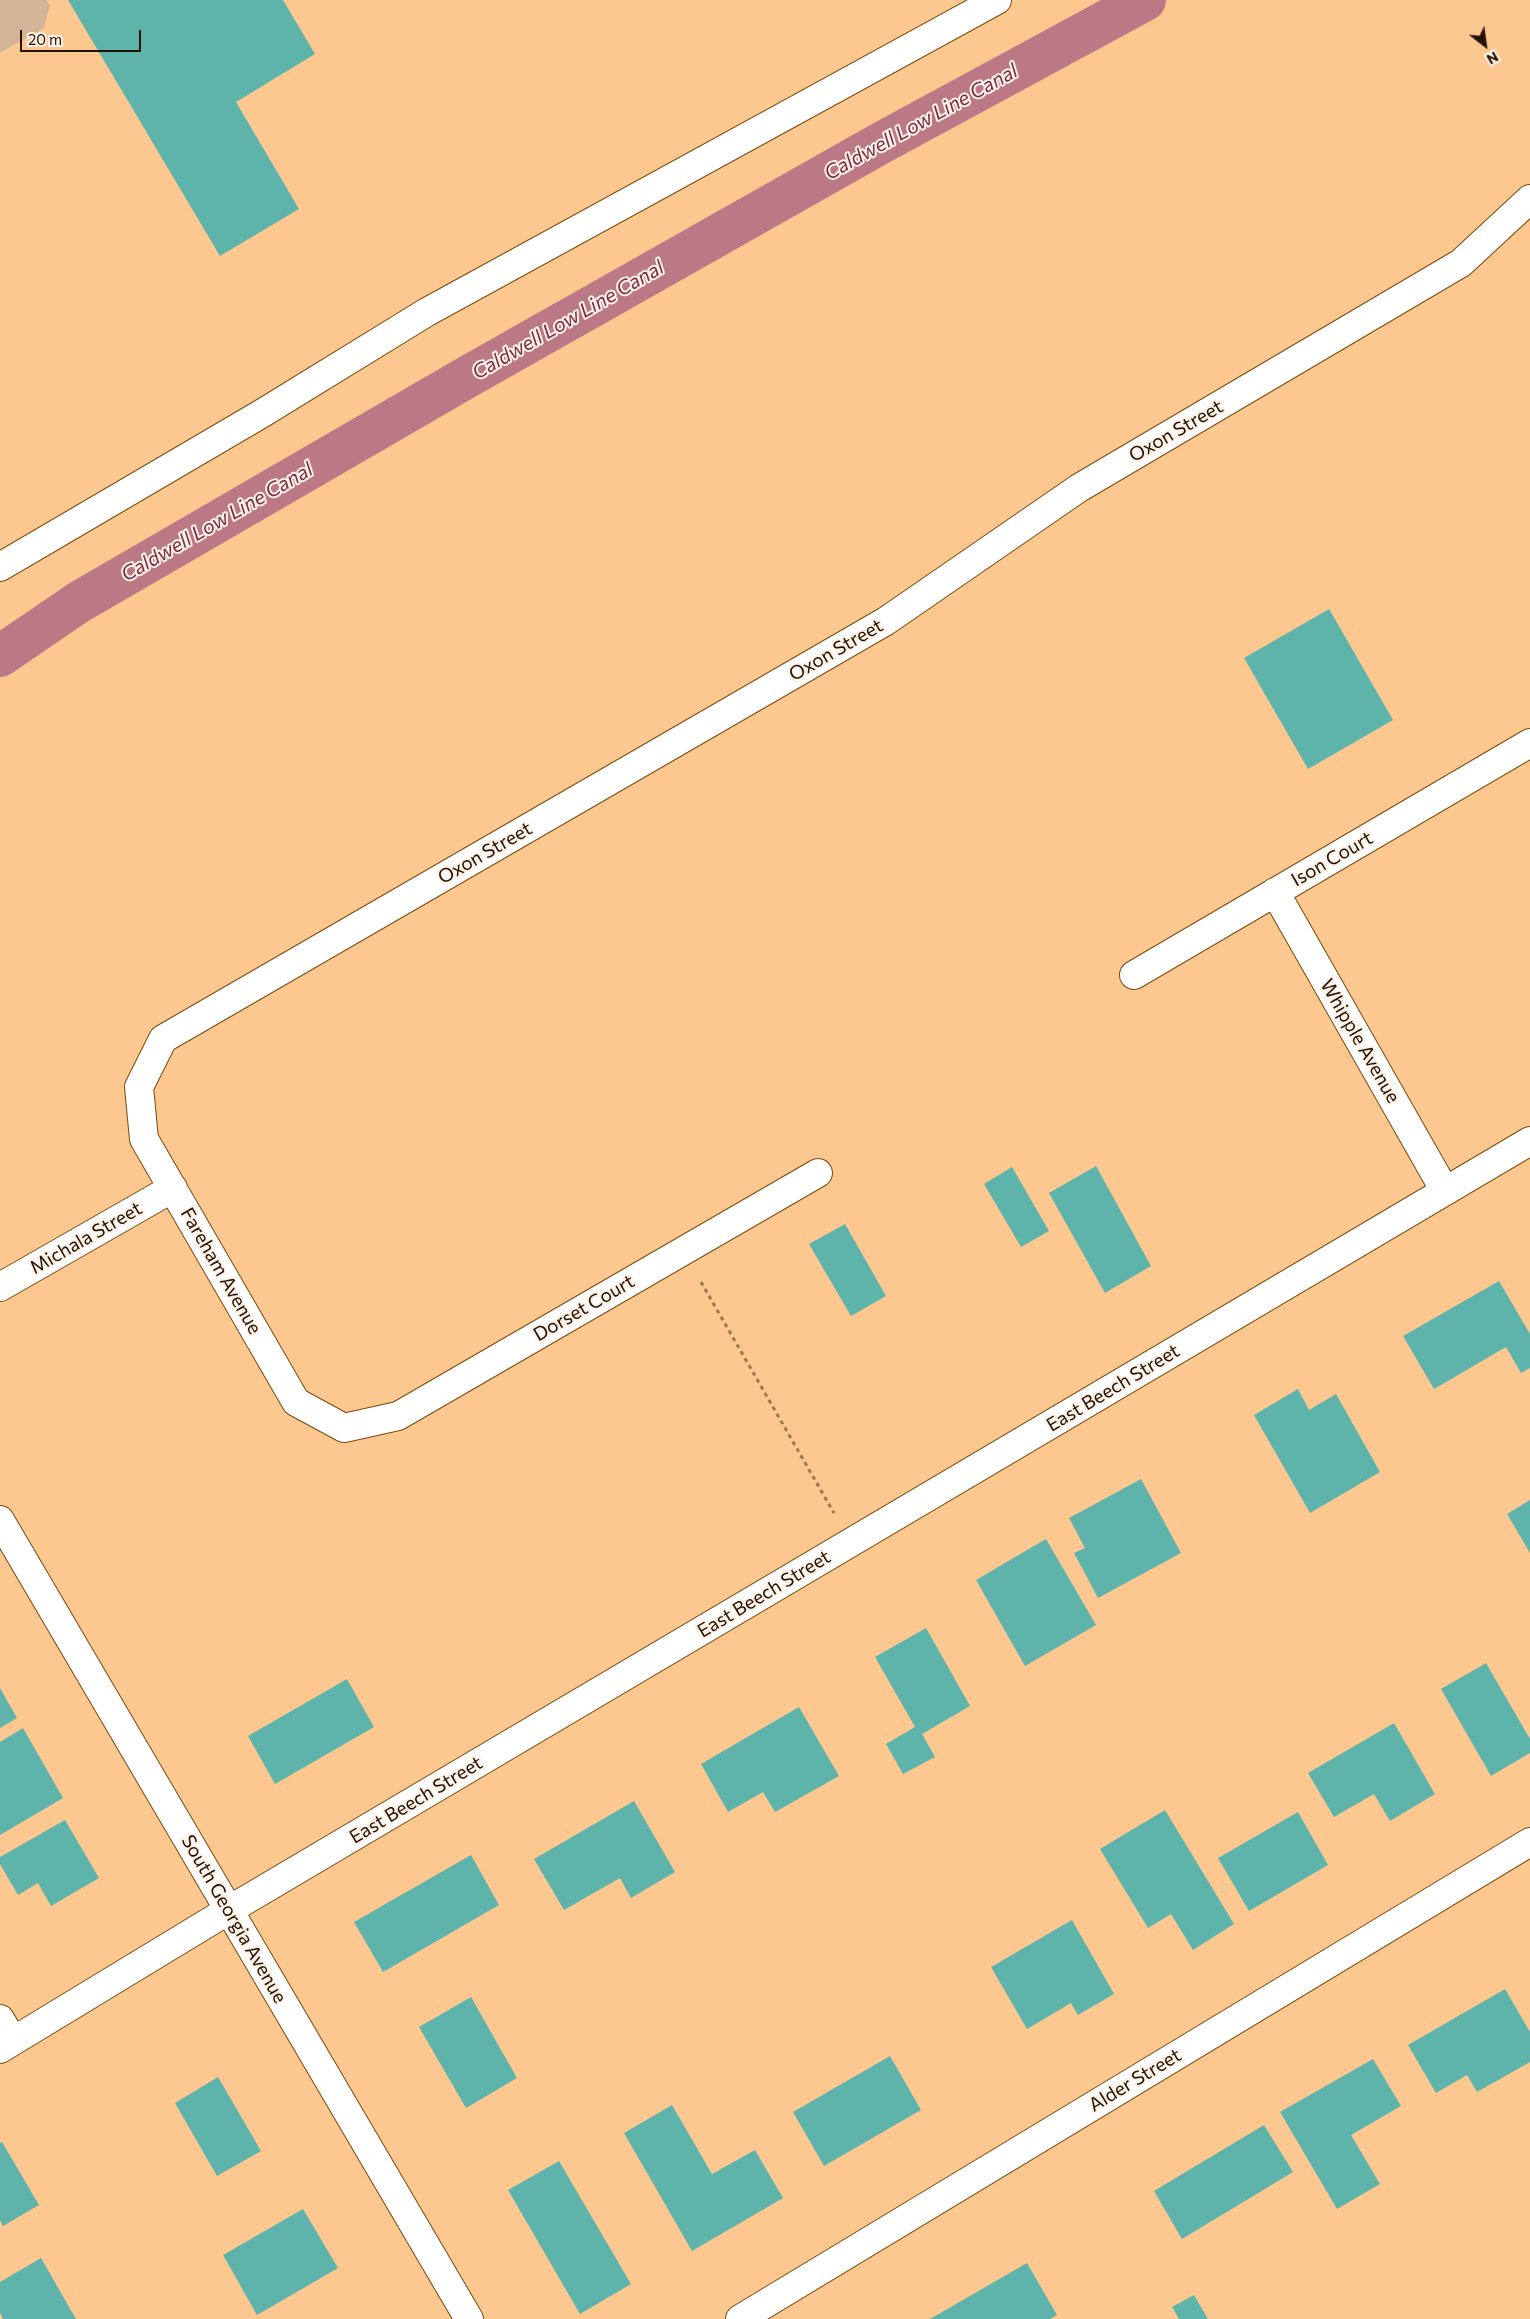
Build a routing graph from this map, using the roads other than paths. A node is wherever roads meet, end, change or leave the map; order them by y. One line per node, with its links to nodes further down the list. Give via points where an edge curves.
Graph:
1 (997, 0): 3 (street, via 427,312 261,414)
2 (1530, 199): 7 (street, Oxon Street, via 1461,263 1079,488 886,621 163,1039)
3 (0, 566)
4 (1530, 743): 5 (street, Ison Court)
5 (1275, 892): 6 (street, Ison Court); 11 (street, Whipple Avenue)
6 (1134, 975)
7 (139, 1087): 10 (street, Fareham Avenue, via 144,1139)
8 (1530, 1141): 11 (street, East Beech Street)
9 (818, 1173): 13 (street, Dorset Court, via 398,1416)
10 (172, 1188): 12 (street, Michala Street); 13 (street, Fareham Avenue, via 296,1402)
11 (1445, 1191): 16 (street, East Beech Street)
12 (0, 1287)
13 (344, 1428)
14 (0, 1520): 16 (street, South Georgia Avenue)
15 (1530, 1842): 19 (street, Alder Street)
16 (229, 1910): 17 (street, East Beech Street); 18 (street, South Georgia Avenue)
17 (4, 2036)
18 (469, 2319)
19 (740, 2319)

